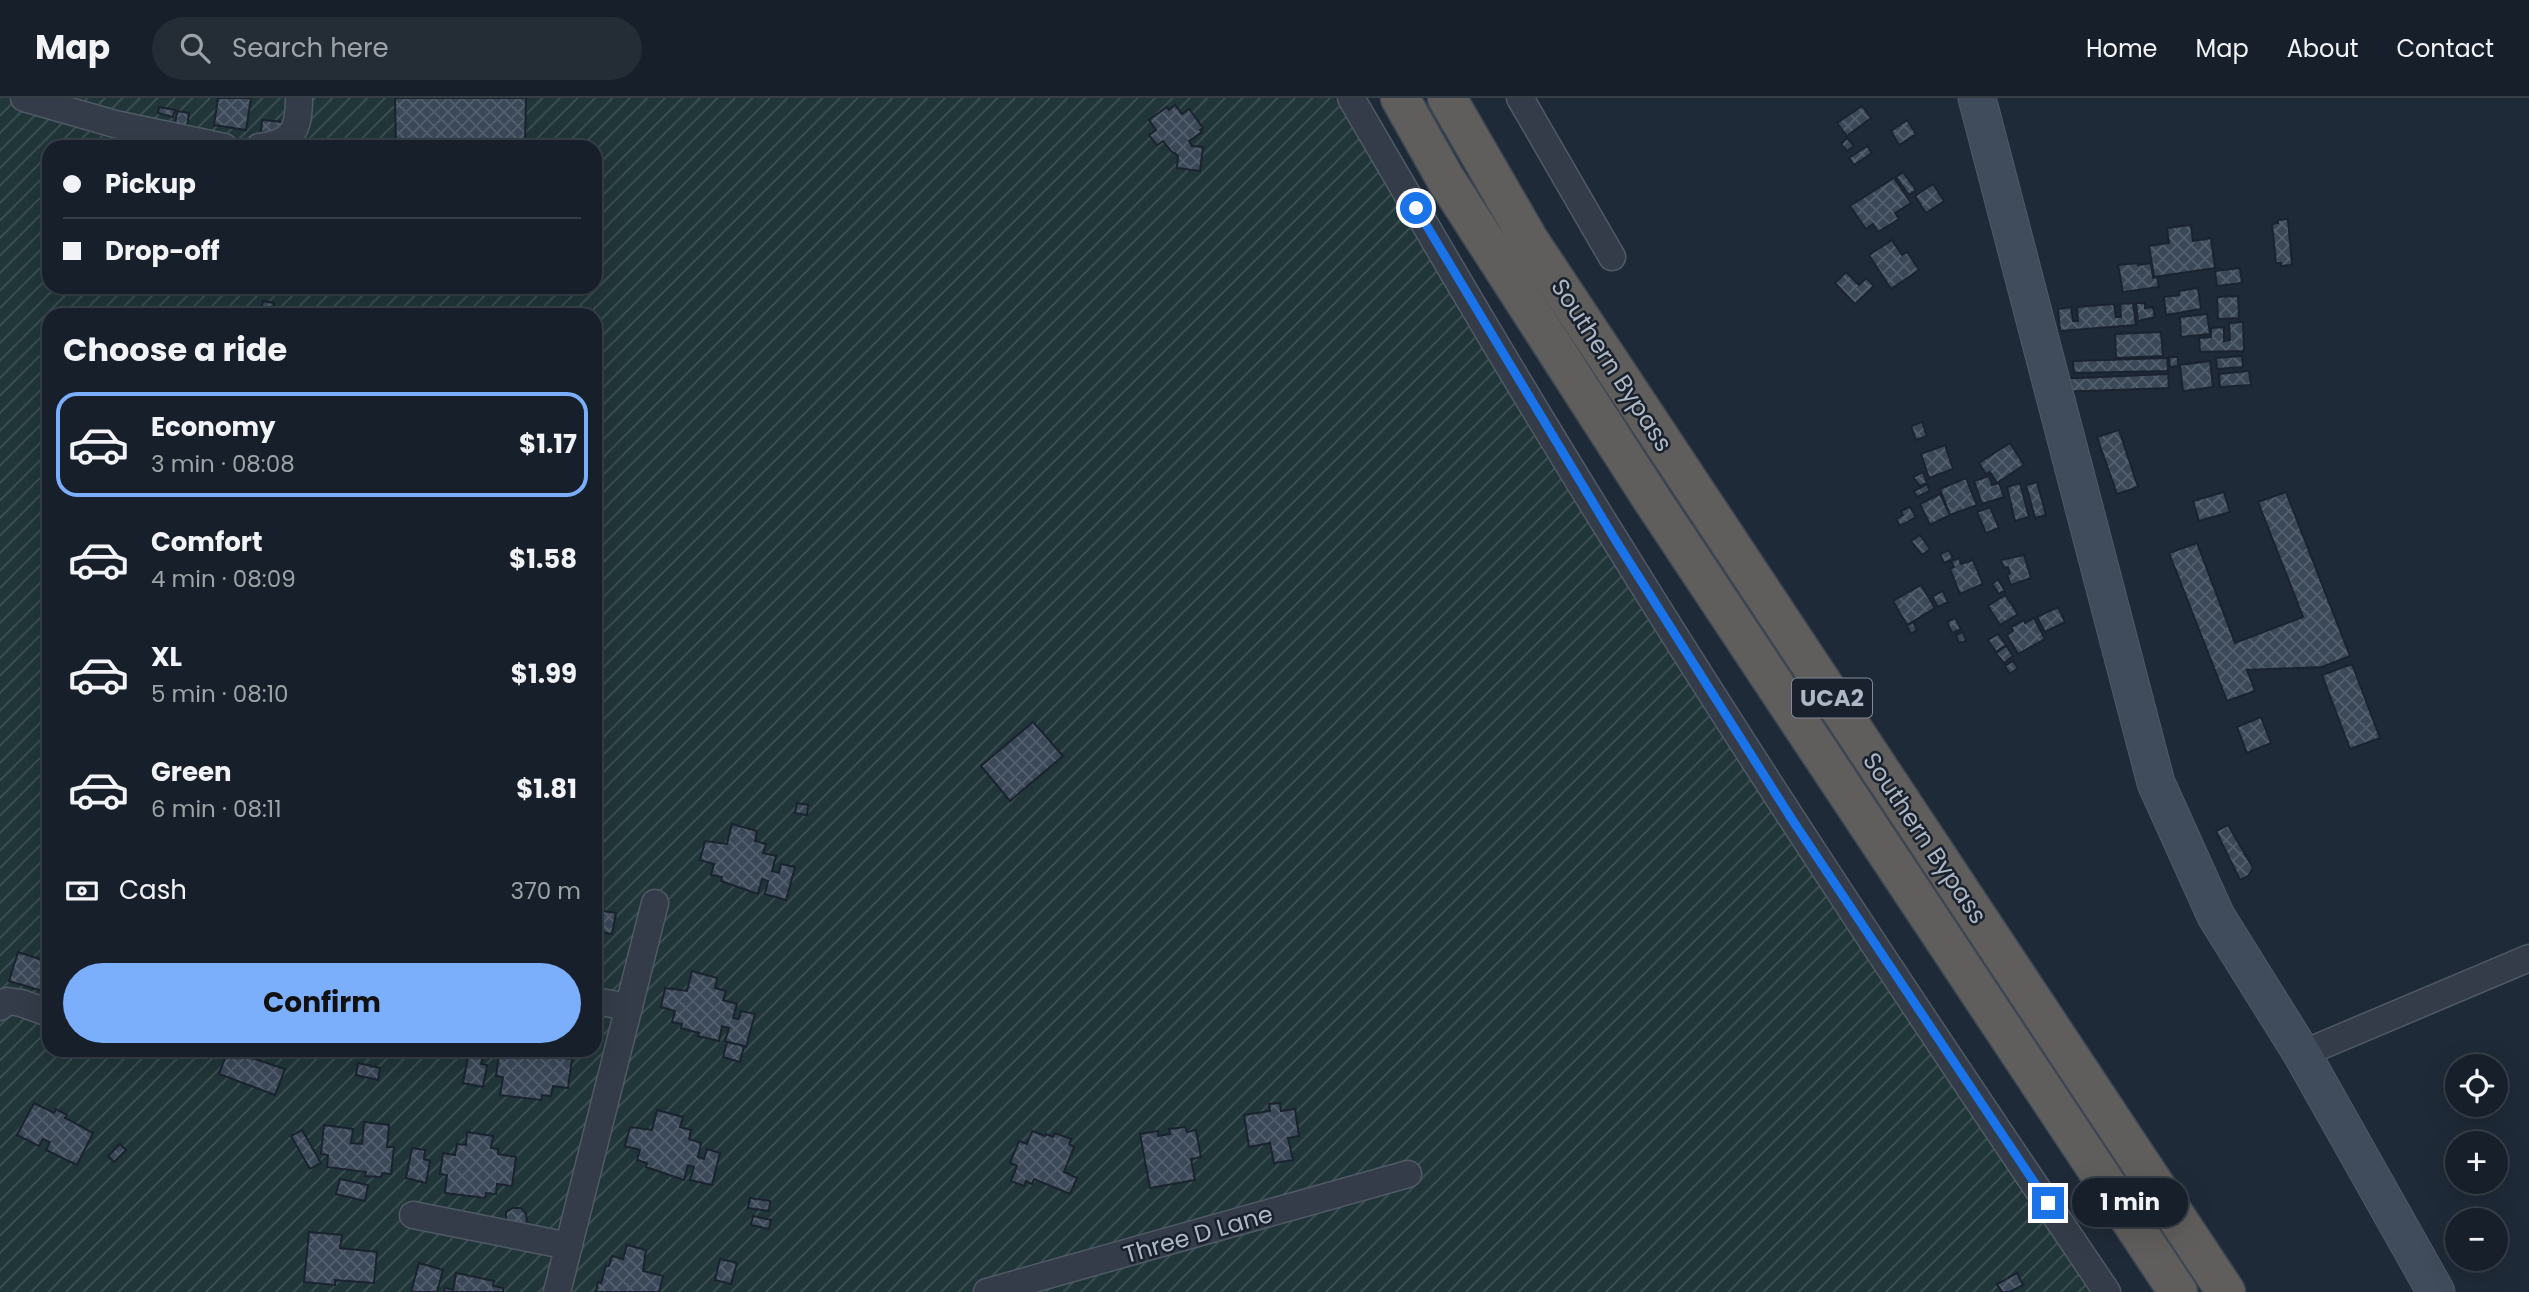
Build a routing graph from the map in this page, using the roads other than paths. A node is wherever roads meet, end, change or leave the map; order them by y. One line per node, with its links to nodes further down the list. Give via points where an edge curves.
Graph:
1 (24, 98): 8 (street)
2 (299, 98): 9 (street, via 299,118 292,136)
3 (1350, 98): 23 (street, via 1616,541 1750,754)
4 (1400, 98): 24 (highway, Southern Bypass / UCA2, via 1446,178 1649,495)
5 (1447, 98): 25 (highway, Southern Bypass / UCA2, via 1530,240)
6 (1520, 98): 10 (street)
7 (1977, 98): 17 (main road, via 2156,783 2216,916)
8 (191, 140)
9 (285, 140)
10 (1612, 257)
11 (655, 903): 15 (street)
12 (2529, 958): 17 (street)
13 (602, 1002): 15 (street)
14 (0, 1007): 16 (street, via 7,1001)
15 (629, 1007): 20 (street)
16 (42, 1010)
17 (2302, 1054): 26 (main road)
18 (1408, 1174): 22 (street, Three D Lane)
19 (413, 1215): 20 (street)
20 (569, 1246): 21 (street)
21 (557, 1292)
22 (987, 1292)
23 (2107, 1292)
24 (2178, 1292)
25 (2226, 1292)
26 (2436, 1292)

